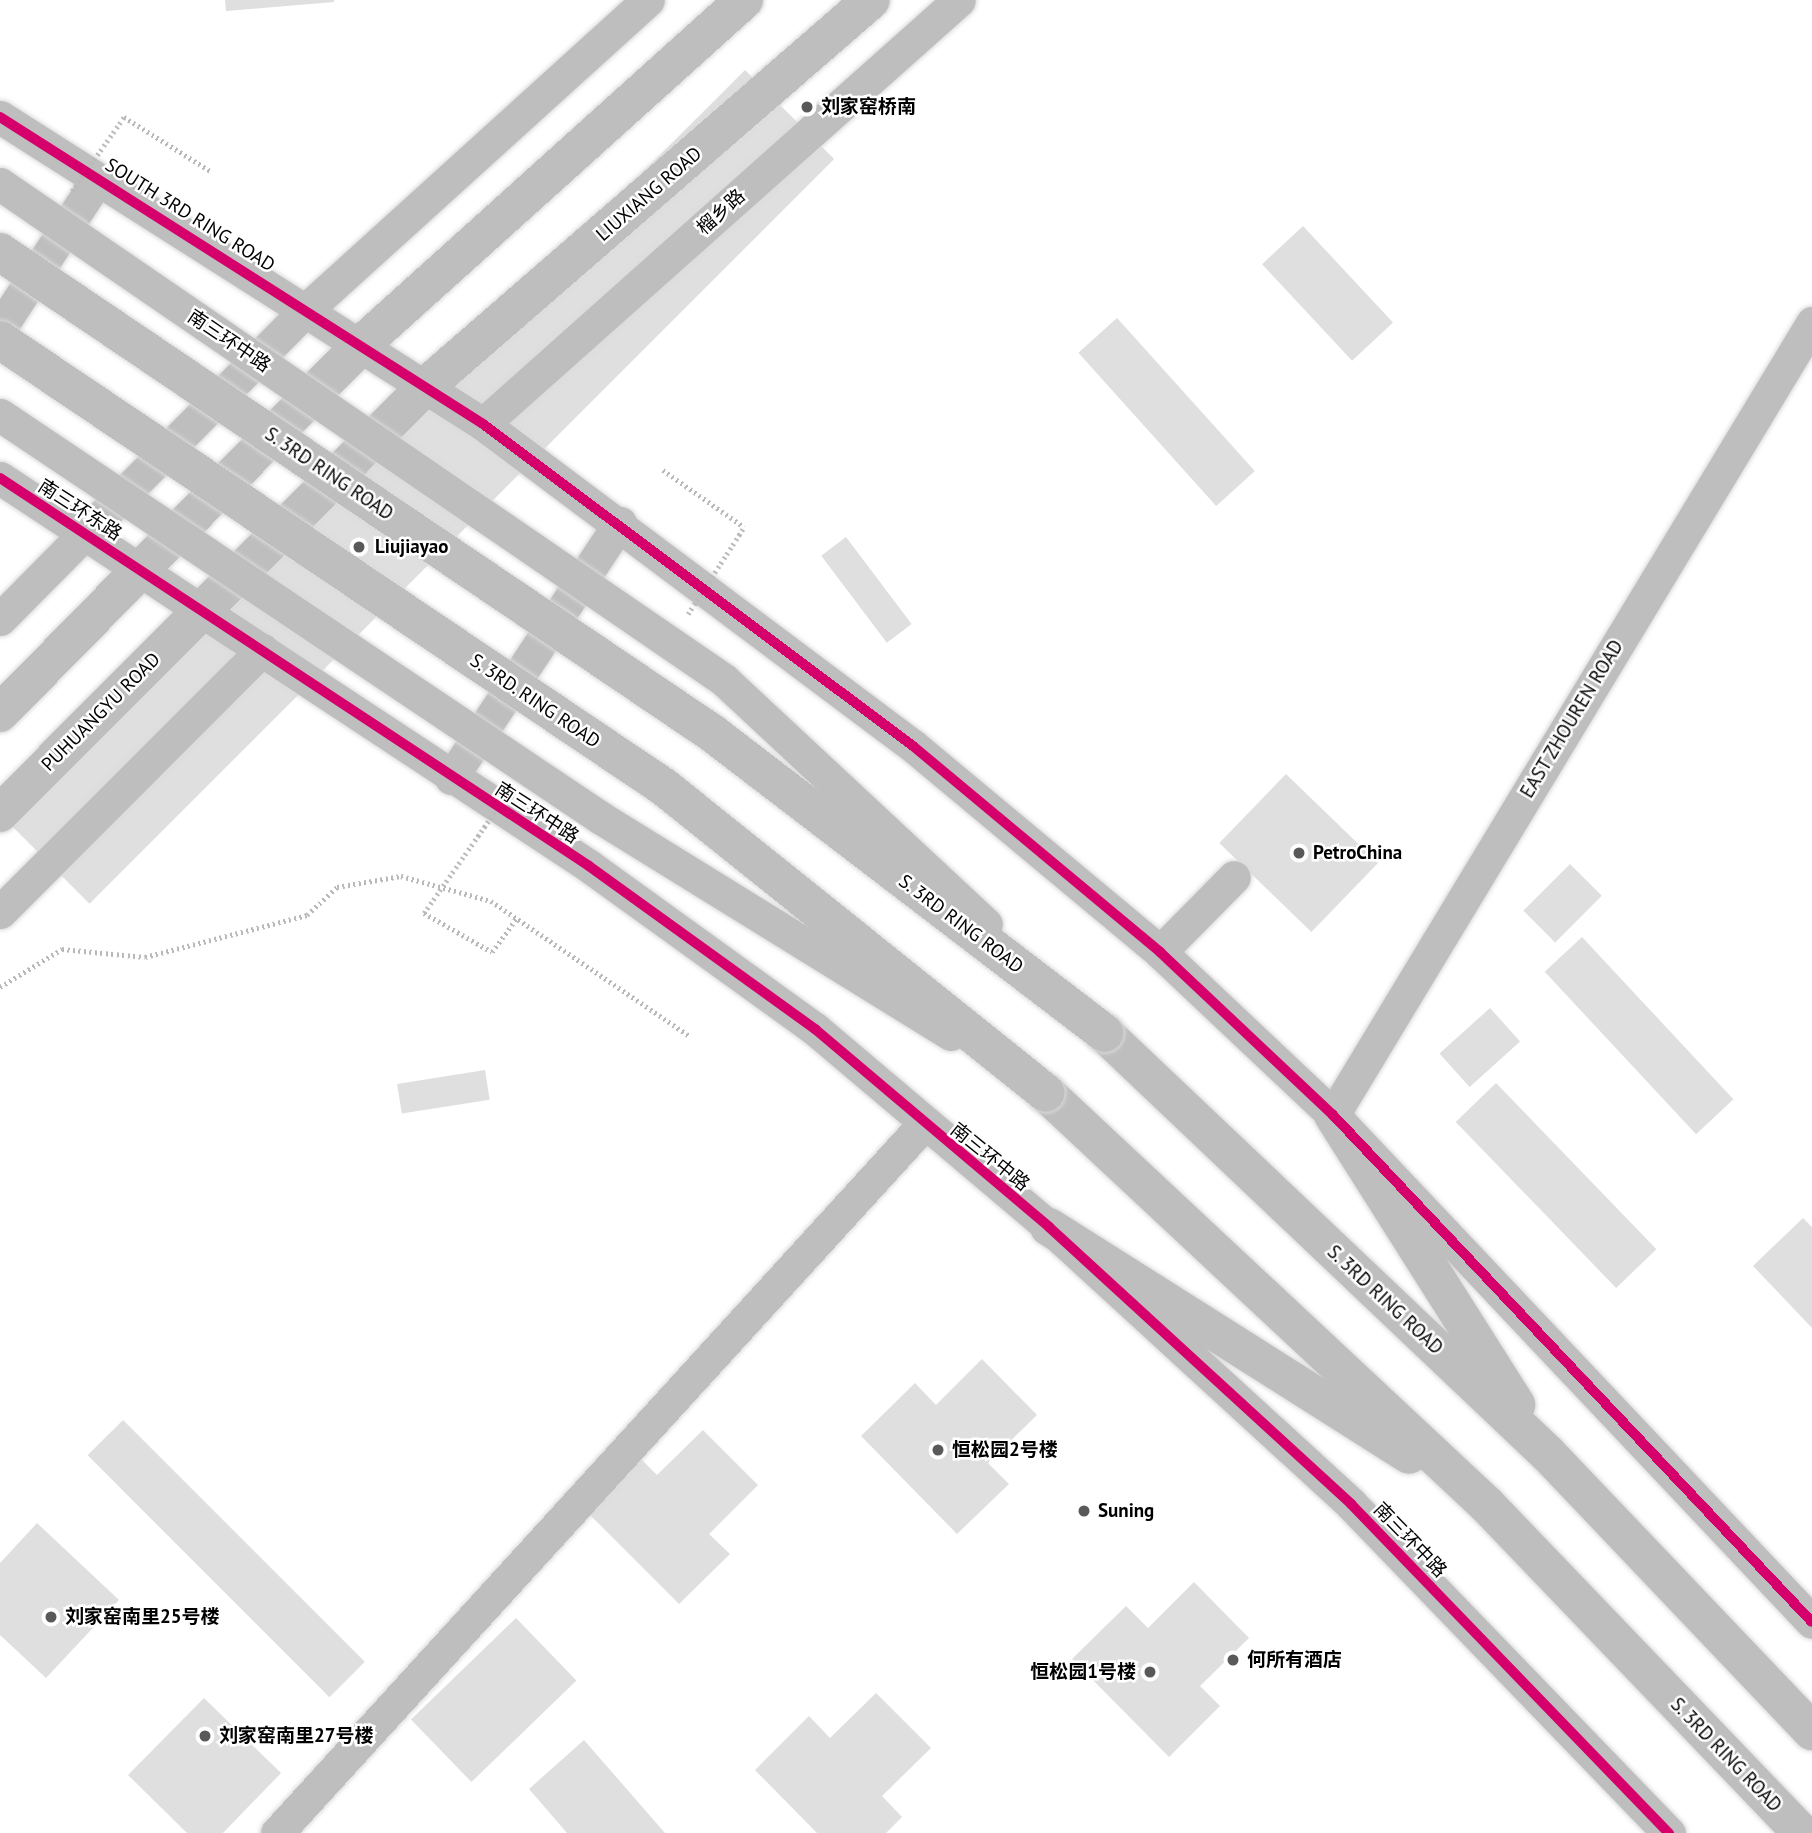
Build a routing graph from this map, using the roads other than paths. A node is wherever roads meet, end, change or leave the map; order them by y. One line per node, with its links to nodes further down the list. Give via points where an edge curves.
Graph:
1 (648, 0): 9 (street)
2 (744, 0): 13 (main road)
3 (870, 0): 14 (main road, LIUXIANG ROAD)
4 (959, 0): 16 (street, 榴乡路)
5 (0, 117): 6 (street, SOUTH 3RD RING ROAD)
6 (98, 179): 9 (street, SOUTH 3RD RING ROAD); 11 (street)
7 (0, 184): 30 (street, 南三环中路, bridge, via 724,680)
8 (0, 252): 30 (main road, S. 3RD RING ROAD, bridge, via 712,733)
9 (307, 309): 13 (street, SOUTH 3RD RING ROAD); 19 (street)
10 (1812, 323): 32 (street, EAST ZHOUREN ROAD)
11 (0, 328)
12 (0, 340): 31 (main road, S. 3RD. RING ROAD, bridge, via 663,788)
13 (362, 344): 14 (street, SOUTH 3RD RING ROAD); 20 (main road)
14 (425, 387): 16 (street); 21 (main road, LIUXIANG ROAD)
15 (0, 415): 31 (street, 南三环中路, bridge, via 601,818)
16 (482, 424): 18 (street)
17 (0, 478): 19 (street, 南三环东路)
18 (620, 523): 25 (street); 29 (street, via 913,746)
19 (85, 534): 20 (street, 南三环东路); 22 (street)
20 (141, 571): 21 (street, 南三环东路); 24 (main road)
21 (202, 612): 23 (street, 南三环中路); 26 (main road, PUHUANGYU ROAD)
22 (0, 619)
23 (262, 650): 25 (street, 南三环中路); 28 (street)
24 (0, 713)
25 (451, 778): 33 (street, 南三环中路, via 589,866 815,1029)
26 (0, 813)
27 (1234, 877): 29 (street)
28 (0, 912)
29 (1160, 952): 32 (street)
30 (1104, 1033): 35 (main road, S. 3RD RING ROAD)
31 (1046, 1093): 36 (main road, S. 3RD RING ROAD)
32 (1333, 1115): 35 (main road); 37 (street)
33 (923, 1125): 34 (street, 南三环中路); 39 (street)
34 (1049, 1227): 36 (main road); 40 (street, 南三环中路, via 1351,1504)
35 (1548, 1454): 38 (main road, S. 3RD RING ROAD)
36 (1488, 1505): 41 (main road, S. 3RD RING ROAD)
37 (1812, 1622)
38 (1812, 1731)
39 (277, 1833)
40 (1669, 1833)
41 (1802, 1833)

